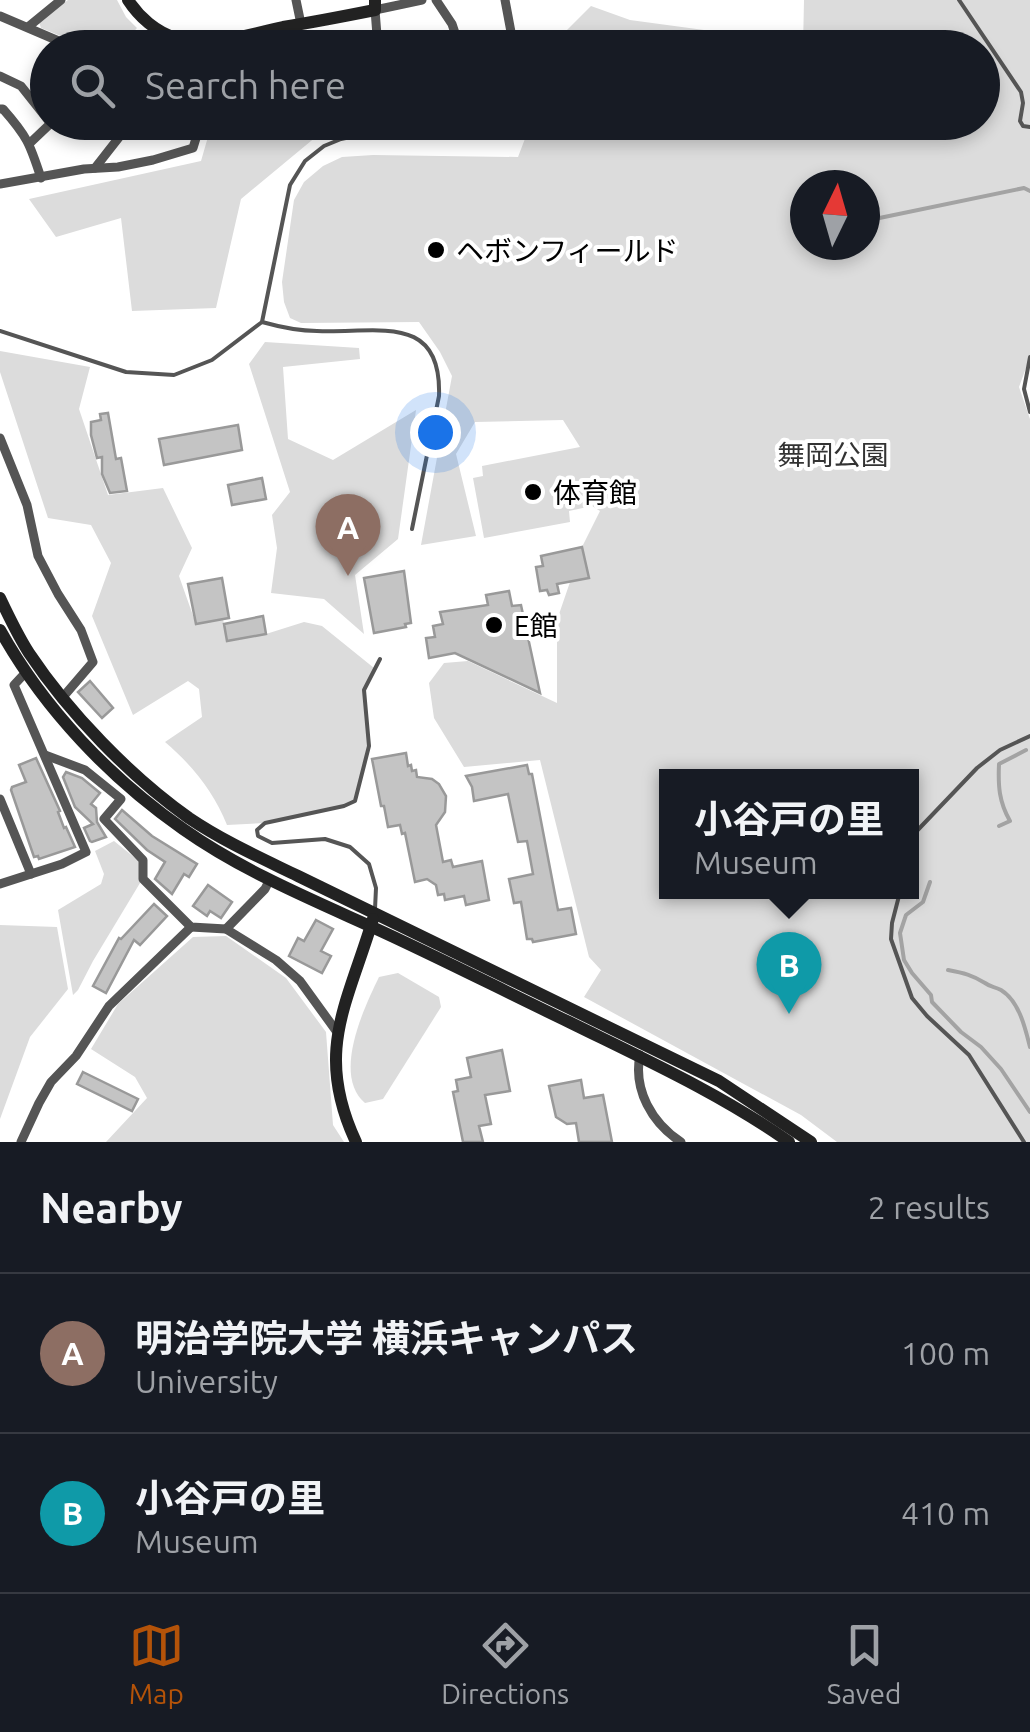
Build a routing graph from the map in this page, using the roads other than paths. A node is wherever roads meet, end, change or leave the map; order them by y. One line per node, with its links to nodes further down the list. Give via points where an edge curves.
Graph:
1 (62, 0): 11 (street)
2 (128, 0): 13 (street)
3 (296, 0): 10 (street)
4 (422, 0): 8 (street)
5 (436, 0): 16 (street)
6 (505, 0): 17 (street)
7 (960, 0): 18 (lane)
8 (375, 5): 10 (street); 15 (street)
9 (0, 16): 11 (street)
10 (301, 24): 14 (street)
11 (28, 27): 12 (street)
12 (35, 30)
13 (158, 30)
14 (275, 30)
15 (377, 30)
16 (454, 30)
17 (511, 30)
18 (980, 30)
19 (1000, 60): 23 (lane, via 1021,92 1020,121)
20 (0, 76): 21 (street)
21 (30, 97)
22 (0, 109): 28 (street)
23 (1030, 128)
24 (33, 140): 28 (street)
25 (117, 140): 29 (street)
26 (195, 140): 29 (street, via 193,148 136,164)
27 (339, 140): 32 (lane, via 305,161 290,184)
28 (30, 143): 30 (street)
29 (95, 168): 30 (street)
30 (41, 178): 31 (street)
31 (0, 184)
32 (262, 322): 33 (lane, via 212,360 174,375 126,372); 37 (lane, via 318,332 402,332 428,349 440,374 439,396)
33 (0, 330)
34 (1030, 357): 35 (lane, via 1024,389)
35 (1030, 412)
36 (0, 438): 42 (street, via 38,556 93,662)
37 (412, 530)
38 (0, 598): 41 (street)
39 (0, 630): 41 (street)
40 (380, 659): 51 (lane, via 364,690 369,746 355,801 257,830 272,843 325,839 350,847 368,864 376,888)
41 (31, 667): 42 (street); 44 (street, via 14,685); 48 (street, via 70,728 146,802)
42 (63, 696): 51 (street, via 116,754 190,818)
43 (1030, 736): 46 (lane, via 977,768)
44 (45, 755): 47 (street, via 86,852); 52 (street, via 85,770 121,799 104,819 144,860 144,879)
45 (0, 799): 47 (street)
46 (919, 829)
47 (31, 874): 49 (street)
48 (270, 880): 51 (street); 53 (street)
49 (0, 884)
50 (898, 899): 61 (lane, via 890,939 912,998 969,1055)
51 (373, 920): 54 (street); 55 (street)
52 (191, 927): 53 (street); 56 (street, via 109,1006 51,1082)
53 (226, 929): 54 (street, via 300,981)
54 (336, 1032): 57 (street, via 340,1102)
55 (642, 1050): 58 (street, via 637,1069 643,1095 652,1116); 59 (street); 60 (street, via 718,1081)
56 (21, 1142)
57 (356, 1142)
58 (680, 1142)
59 (789, 1142)
60 (811, 1142)
61 (1024, 1142)

